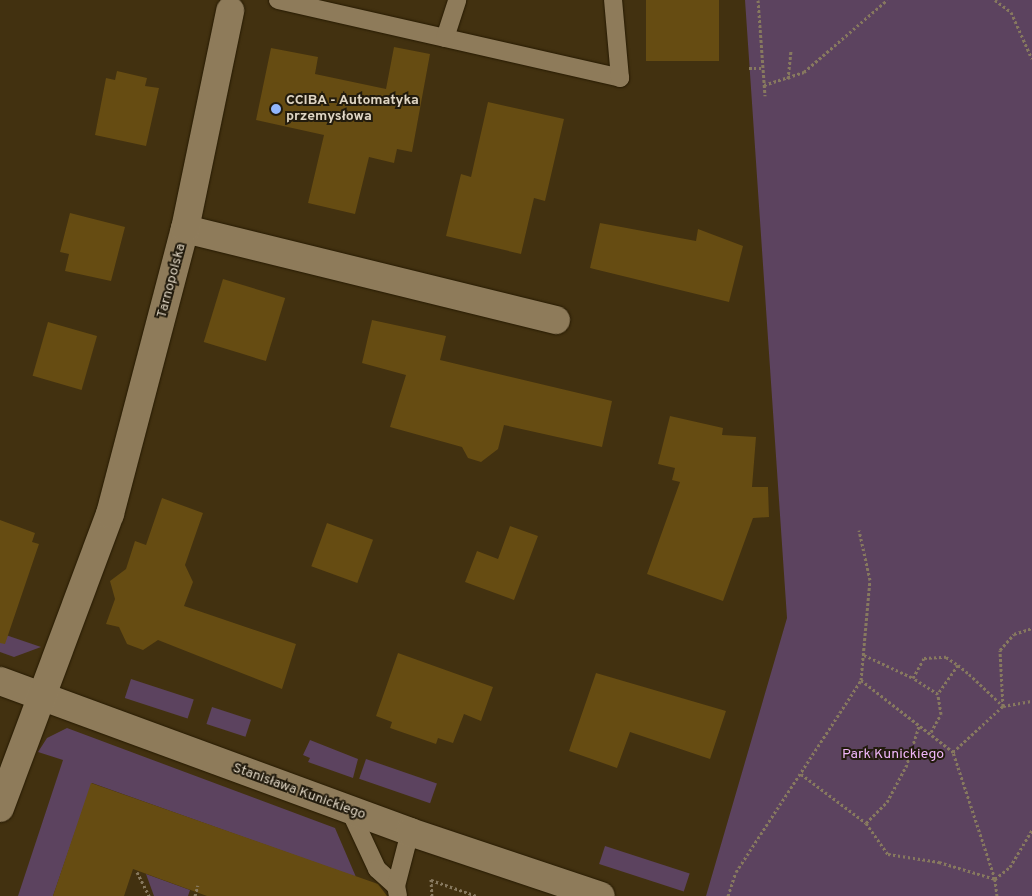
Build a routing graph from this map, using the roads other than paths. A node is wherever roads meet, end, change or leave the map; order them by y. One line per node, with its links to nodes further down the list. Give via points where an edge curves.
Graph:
1 (278, 0): 5 (lane)
2 (457, 0): 5 (lane)
3 (613, 0): 5 (lane, via 620,78)
4 (231, 5): 6 (street)
5 (445, 38)
6 (185, 229): 7 (street, Tarnopolska); 9 (street, Tarnopolska, via 110,514)
7 (556, 320)
8 (0, 681): 9 (street, Stanisława Kunickiego)
9 (42, 696): 10 (street, Tarnopolska); 11 (street, Stanisława Kunickiego)
10 (0, 808)
11 (350, 810): 12 (street, Stanisława Kunickiego); 13 (lane, via 377,869)
12 (410, 832): 13 (lane); 14 (street, Stanisława Kunickiego)
13 (397, 891)
14 (601, 896)

